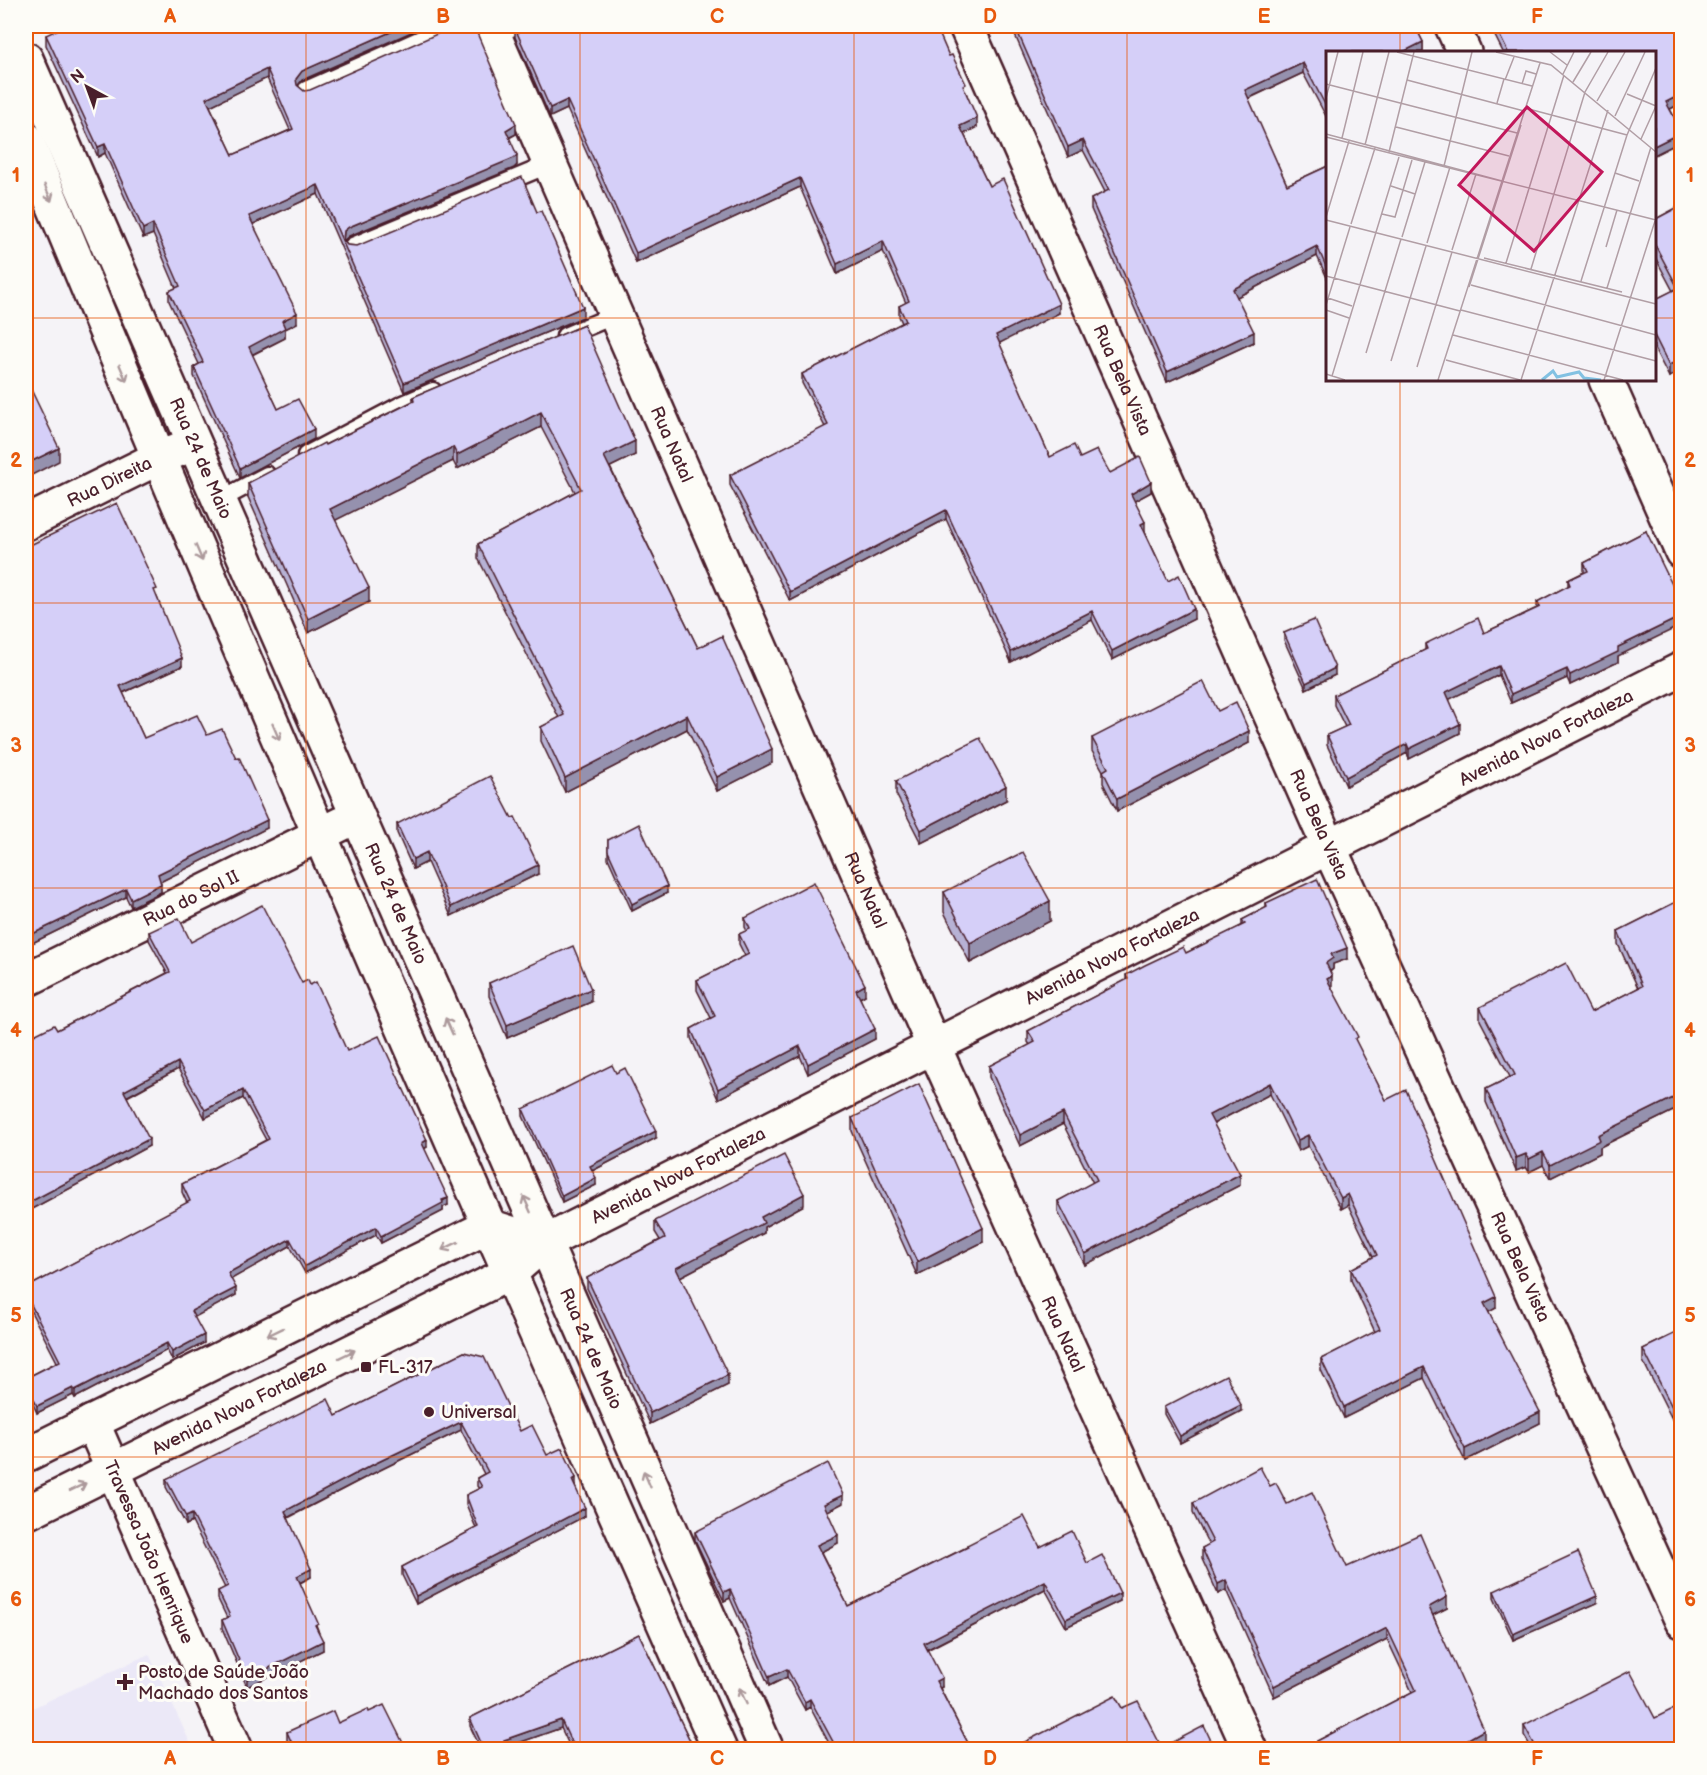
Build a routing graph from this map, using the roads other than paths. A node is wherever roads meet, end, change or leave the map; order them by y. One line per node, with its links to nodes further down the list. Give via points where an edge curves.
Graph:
1 (450, 26): 7 (lane)
2 (966, 26): 23 (street, Rua Bela Vista)
3 (1452, 26): 5 (street)
4 (500, 29): 9 (street, Rua Natal)
5 (1464, 51)
6 (27, 66): 15 (street, Rua 24 de Maio)
7 (306, 90)
8 (26, 139): 16 (street, Rua 24 de Maio, one-way to 16)
9 (550, 164): 10 (lane); 11 (street, Rua Natal)
10 (353, 246)
11 (615, 315): 12 (lane); 25 (street, Rua Natal)
12 (551, 342)
13 (1606, 381): 19 (street)
14 (444, 387): 17 (lane, via 401,405)
15 (194, 445): 16 (street, Rua Direita); 17 (street, Rua 24 de Maio)
16 (158, 458): 18 (street, Rua Direita); 22 (street, Rua 24 de Maio, one-way to 22)
17 (218, 501): 21 (street, Rua 24 de Maio)
18 (26, 523)
19 (1682, 552)
20 (1682, 669): 23 (street, Avenida Nova Fortaleza)
21 (357, 817): 22 (street, Rua do Sol II); 27 (street, Rua 24 de Maio, one-way to 21)
22 (321, 834): 24 (street, Rua do Sol II); 26 (street, Rua 24 de Maio)
23 (1329, 847): 25 (street, Avenida Nova Fortaleza); 35 (street, Rua Bela Vista)
24 (26, 980)
25 (934, 1047): 27 (street, Avenida Nova Fortaleza); 39 (street, Rua Natal)
26 (489, 1226): 27 (street); 28 (street, Rua 24 de Maio); 29 (street, one-way to 29)
27 (544, 1243): 28 (street, Avenida Nova Fortaleza); 33 (street, Rua 24 de Maio, one-way to 27)
28 (510, 1273): 31 (street, Avenida Nova Fortaleza, one-way to 28); 34 (street, Rua 24 de Maio)
29 (92, 1422): 30 (street); 31 (street, Travessa João Henrique)
30 (26, 1455)
31 (112, 1470): 32 (street, Avenida Nova Fortaleza, one-way to 31); 36 (street, Travessa João Henrique)
32 (26, 1513)
33 (662, 1515): 34 (street); 38 (street, Rua 24 de Maio, one-way to 33)
34 (624, 1533): 37 (street, Rua 24 de Maio)
35 (1682, 1621)
36 (236, 1749)
37 (720, 1749)
38 (767, 1749)
39 (1250, 1749)

